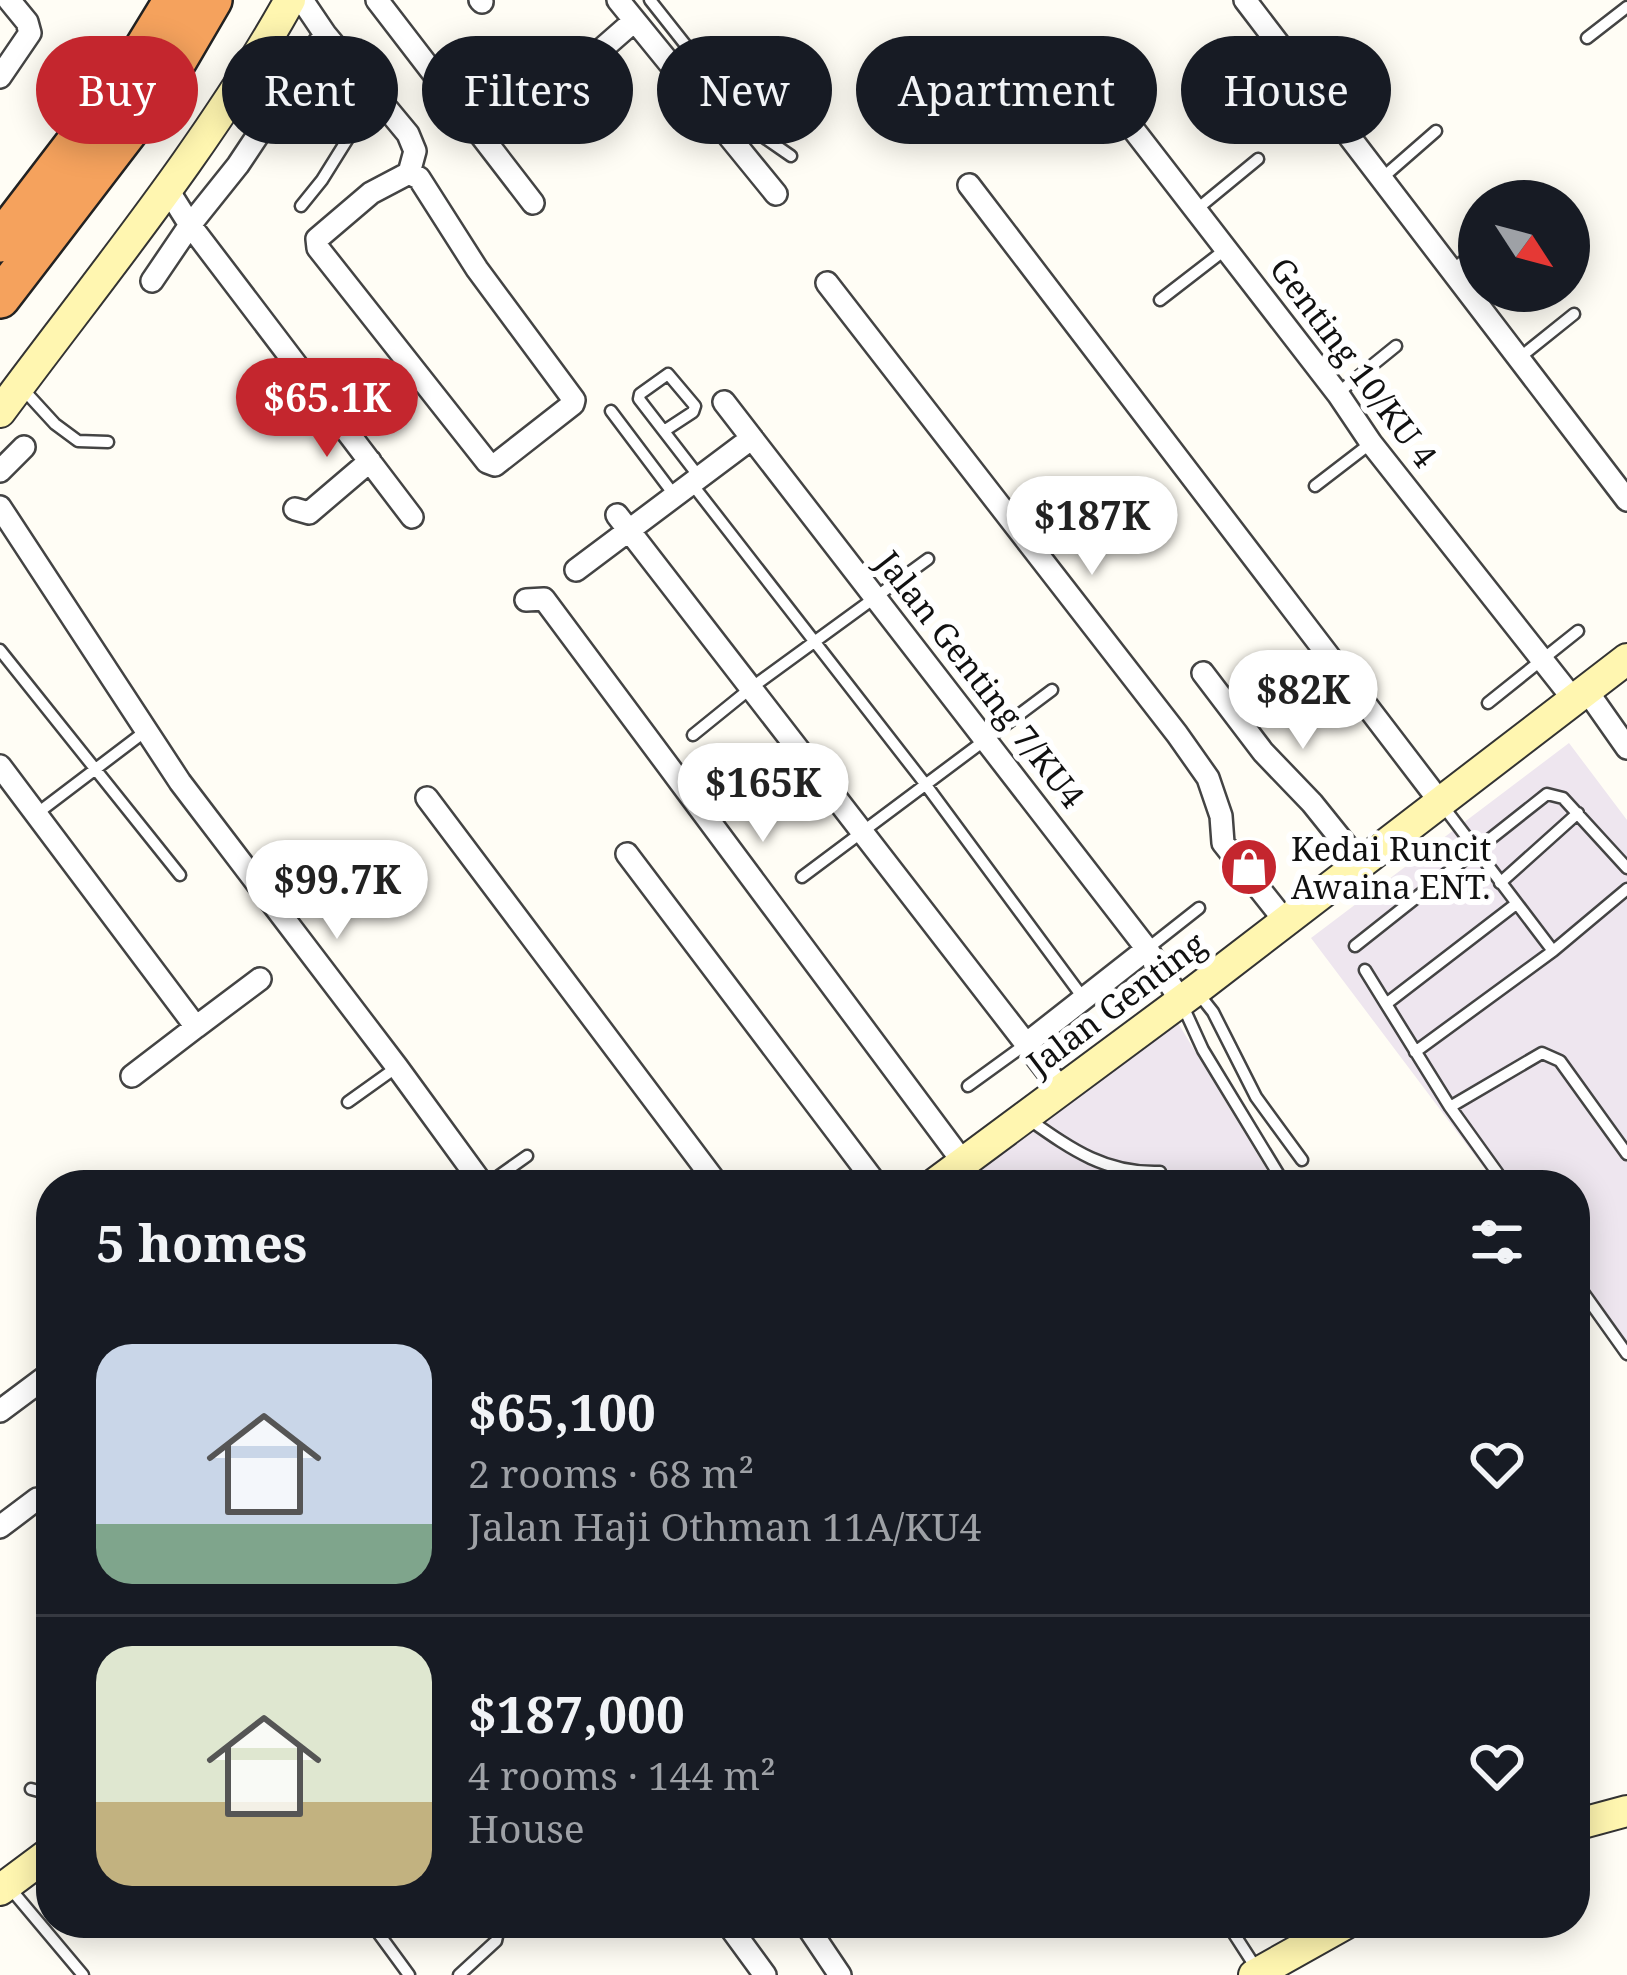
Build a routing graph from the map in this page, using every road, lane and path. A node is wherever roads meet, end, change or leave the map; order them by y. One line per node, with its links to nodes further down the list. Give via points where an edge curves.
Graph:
1 (9, 0): 15 (street, via 30,33)
2 (174, 0): 31 (highway, via 130,72)
3 (212, 0): 37 (highway, via 160,89)
4 (290, 0): 25 (street)
5 (302, 0): 12 (street)
6 (377, 0): 27 (street)
7 (618, 0): 11 (street)
8 (650, 0): 20 (lane, via 752,129)
9 (1245, 0): 23 (street)
10 (1627, 8): 14 (lane)
11 (634, 21): 13 (street); 26 (street)
12 (326, 34): 30 (street)
13 (617, 36)
14 (1587, 38)
15 (0, 77)
16 (398, 122): 22 (street, via 415,151)
17 (1436, 131): 23 (lane)
18 (344, 144): 28 (lane)
19 (1145, 144): 29 (street, Genting 10/KU 4)
20 (790, 155)
21 (1258, 159): 29 (lane)
22 (410, 173): 22 (street, via 574,400 495,465 318,248 316,239 371,193)
23 (1381, 179): 34 (street)
24 (969, 185): 83 (street)
25 (168, 190): 30 (street); 42 (street)
26 (776, 194)
27 (533, 203)
28 (302, 206)
29 (1196, 210): 32 (street, Genting 10/KU 4)
30 (190, 225): 35 (street); 52 (street)
31 (0, 242)
32 (1226, 249): 38 (lane); 43 (street, Genting 10/KU 4)
33 (1458, 266): 34 (lane)
34 (1451, 272): 41 (street)
35 (152, 281)
36 (826, 283): 97 (street, via 1177,734 1208,778 1222,843)
37 (0, 298)
38 (1160, 299)
39 (1574, 314): 41 (lane)
40 (1396, 346): 43 (lane)
41 (1518, 358): 56 (street)
42 (20, 386): 46 (street); 49 (lane, via 79,441)
43 (1338, 394): 50 (street, Genting 10/KU 4)
44 (724, 402): 48 (street, Jalan Genting 7/KU4)
45 (610, 411): 54 (lane)
46 (0, 412)
47 (664, 431): 47 (lane, via 639,399 668,374 694,406); 54 (lane)
48 (752, 438): 54 (street); 63 (street, Jalan Genting 7/KU4)
49 (108, 442)
50 (1371, 442): 55 (lane); 68 (street, Genting 10/KU 4)
51 (24, 447): 53 (street)
52 (370, 461): 58 (street, via 309,513); 59 (street)
53 (0, 471)
54 (689, 486): 60 (street); 66 (lane)
55 (1315, 486)
56 (1627, 500)
57 (0, 507): 75 (street)
58 (295, 509)
59 (412, 517)
60 (623, 523): 62 (street); 71 (street)
61 (928, 559): 63 (lane)
62 (576, 570)
63 (877, 598): 66 (lane); 77 (street, Jalan Genting 7/KU4)
64 (526, 600): 119 (street, via 544,599)
65 (1578, 631): 68 (lane)
66 (815, 642): 71 (lane); 81 (lane)
67 (0, 650): 80 (lane)
68 (1542, 658): 73 (street, Genting 10/KU 4); 74 (lane)
69 (1627, 659): 73 (street, Jalan Genting)
70 (1203, 673): 89 (street)
71 (751, 688): 76 (lane); 86 (street)
72 (1052, 689): 77 (lane)
73 (1580, 695): 78 (street, Genting 10/KU 4); 83 (street, Jalan Genting)
74 (1488, 703)
75 (147, 730): 80 (lane); 109 (street)
76 (693, 735)
77 (987, 739): 81 (lane); 99 (street, Jalan Genting 7/KU4)
78 (1627, 748)
79 (0, 766): 85 (street)
80 (96, 770): 85 (lane); 91 (lane)
81 (926, 785): 86 (lane); 104 (lane)
82 (427, 798): 122 (street)
83 (1441, 803): 87 (lane); 89 (street, Jalan Genting)
84 (1578, 813): 87 (lane, via 1547,794); 90 (lane); 93 (lane)
85 (35, 815): 106 (street)
86 (863, 833): 92 (lane); 107 (street)
87 (1474, 849): 93 (lane); 98 (lane)
88 (627, 854): 123 (street)
89 (1361, 864): 97 (street, Jalan Genting)
90 (1627, 868)
91 (180, 874)
92 (802, 878)
93 (1500, 883): 95 (lane)
94 (1627, 889): 100 (lane)
95 (1516, 904): 100 (lane); 105 (lane)
96 (1199, 908): 99 (lane)
97 (1285, 921): 103 (street, Jalan Genting)
98 (1354, 946)
99 (1147, 949): 103 (street, Jalan Genting 7/KU4); 104 (street)
100 (1553, 951): 108 (lane)
101 (1365, 970): 105 (lane)
102 (260, 979): 106 (street)
103 (1188, 996): 112 (street, Jalan Genting); 118 (lane, via 1213,1012 1256,1097); 126 (lane, via 1203,1050)
104 (1084, 999): 107 (street)
105 (1386, 1004): 108 (lane)
106 (196, 1027): 110 (street)
107 (1026, 1044): 111 (lane); 112 (street)
108 (1415, 1052): 114 (lane)
109 (397, 1067): 113 (lane); 120 (street)
110 (132, 1076)
111 (968, 1086)
112 (1061, 1089): 115 (street, Jalan Genting)
113 (348, 1102)
114 (1450, 1107): 116 (lane, via 1542,1053 1560,1061); 127 (lane)
115 (1025, 1116): 119 (street, Jalan Genting); 125 (lane)
116 (1627, 1154)
117 (527, 1156): 121 (lane)
118 (1302, 1160)
119 (963, 1162): 124 (street, Jalan Genting)
120 (473, 1170)
121 (506, 1170)
122 (707, 1170)
123 (866, 1170)
124 (953, 1170)
125 (1122, 1170)
126 (1276, 1170)
127 (1495, 1170)
128 (1590, 1302): 129 (lane)
129 (1627, 1354)
130 (36, 1384): 131 (street)
131 (0, 1411)
132 (36, 1500): 133 (street)
133 (0, 1527)
134 (31, 1789): 135 (lane)
135 (36, 1790)
136 (1627, 1811): 137 (street)
137 (1590, 1821)
138 (36, 1863): 139 (street)
139 (4, 1888): 140 (lane)
140 (36, 1923)
141 (49, 1938): 149 (lane)
142 (382, 1938): 150 (lane)
143 (497, 1938): 151 (lane)
144 (738, 1938): 152 (street)
145 (816, 1938): 153 (street)
146 (1243, 1938): 148 (lane)
147 (1316, 1938): 148 (street)
148 (1274, 1970)
149 (83, 1975)
150 (409, 1975)
151 (459, 1975)
152 (766, 1975)
153 (840, 1975)

